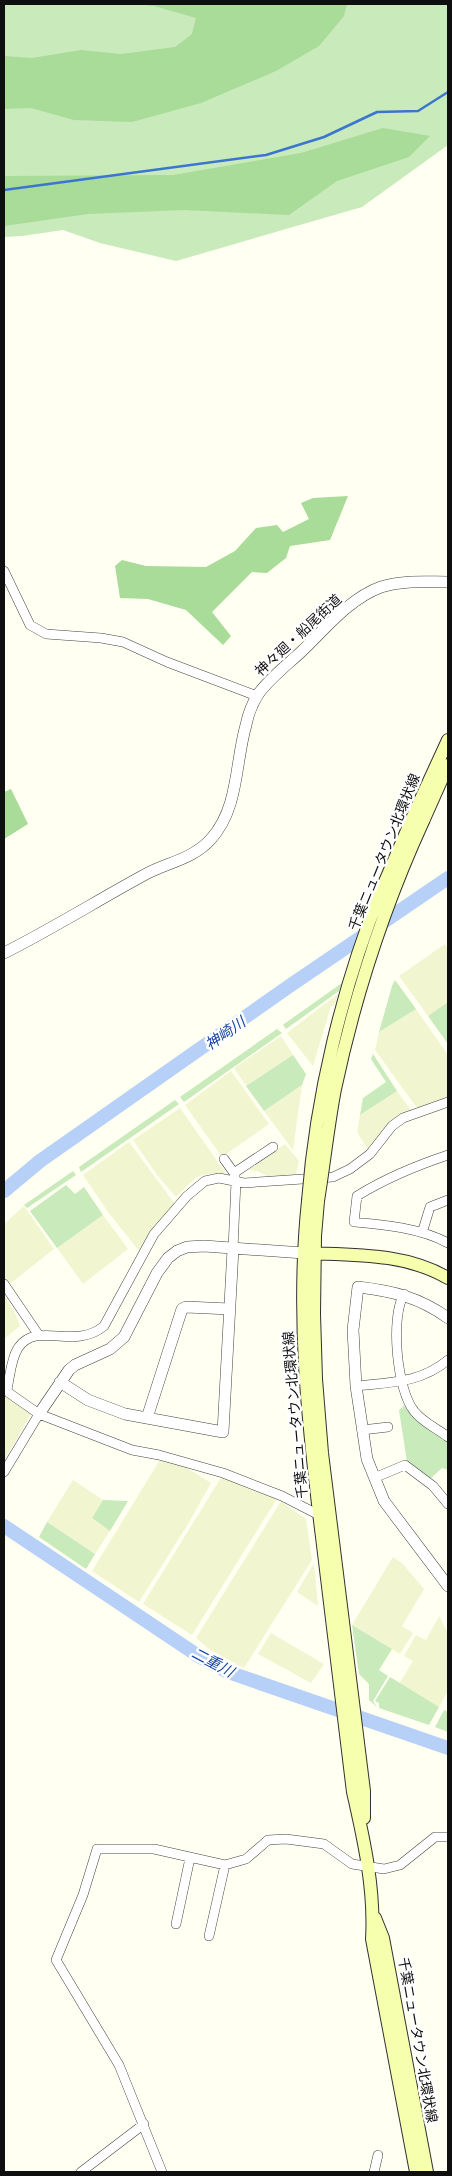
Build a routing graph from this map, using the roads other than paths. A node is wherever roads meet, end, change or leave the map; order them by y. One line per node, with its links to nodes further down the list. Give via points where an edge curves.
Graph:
1 (4, 571): 3 (street, via 30,625 46,634 124,642)
2 (448, 582): 3 (street, 神々廻・船尾街道, via 394,583 366,595 267,682)
3 (257, 696): 7 (street, 神々廻・船尾街道, via 246,724 232,800 221,828 207,844 192,855 148,873)
4 (448, 740): 6 (main road, 千葉ニュータウン北環状線)
5 (448, 765): 6 (main road, 千葉ニュータウン北環状線)
6 (419, 817): 17 (main road, 千葉ニュータウン北環状線, bridge, via 380,892 347,993 325,1085 310,1174 313,1201)
7 (4, 953)
8 (448, 1102): 12 (street, via 403,1118 392,1126 370,1154 334,1177 244,1183)
9 (273, 1147): 12 (street)
10 (448, 1155): 14 (street, via 386,1178 357,1196 354,1222)
11 (224, 1159): 12 (street)
12 (235, 1177): 16 (street); 23 (street, via 208,1179 187,1196 154,1234 110,1319 98,1331 82,1337)
13 (448, 1200): 14 (street, via 430,1206)
14 (422, 1233): 15 (street)
15 (448, 1243)
16 (233, 1248): 17 (street); 21 (street); 25 (street, via 187,1247 168,1258 156,1273 124,1337 110,1349 75,1365)
17 (309, 1253): 18 (main road, via 365,1255 408,1262); 36 (main road, 千葉ニュータウン北環状線, via 303,1361); 38 (main road, 千葉ニュータウン北環状線, via 322,1453)
18 (448, 1278)
19 (4, 1284): 23 (street)
20 (404, 1294): 22 (street); 26 (street, via 396,1325); 27 (street, via 358,1287 353,1330)
21 (230, 1309): 29 (street, via 182,1309); 29 (street, via 223,1432)
22 (448, 1318)
23 (38, 1334): 28 (street, via 19,1347 7,1389)
24 (448, 1360): 26 (street, via 435,1371)
25 (60, 1382): 28 (street); 29 (street, via 103,1406)
26 (402, 1382): 27 (street); 32 (street, via 407,1401 415,1413)
27 (356, 1386): 31 (street)
28 (40, 1414): 33 (street); 36 (street, via 132,1450 223,1473 282,1496)
29 (146, 1418)
30 (388, 1428): 31 (street)
31 (362, 1430): 34 (street)
32 (448, 1437)
33 (4, 1472)
34 (374, 1478): 35 (street, via 405,1465 433,1486); 37 (street, via 384,1501)
35 (448, 1504)
36 (319, 1515): 38 (main road, 千葉ニュータウン北環状線)
37 (448, 1586)
38 (348, 1699): 42 (main road, 千葉ニュータウン北環状線, via 364,1791)
39 (448, 1836): 42 (street, via 435,1837 400,1866)
40 (190, 1858): 41 (street); 44 (street); 46 (street, via 154,1849 97,1849 83,1895 56,1960 119,2065)
41 (225, 1865): 42 (street, via 246,1858 268,1840 277,1838 324,1844 348,1862); 45 (street)
42 (367, 1868): 43 (main road, 千葉ニュータウン北環状線)
43 (374, 1915): 51 (main road, 千葉ニュータウン北環状線, via 372,1939); 52 (main road, 千葉ニュータウン北環状線, via 384,1938)
44 (176, 1924)
45 (209, 1936)
46 (144, 2124): 48 (street); 49 (street)
47 (378, 2155): 50 (street)
48 (81, 2172)
49 (162, 2172)
50 (374, 2172)
51 (416, 2172)
52 (427, 2172)

